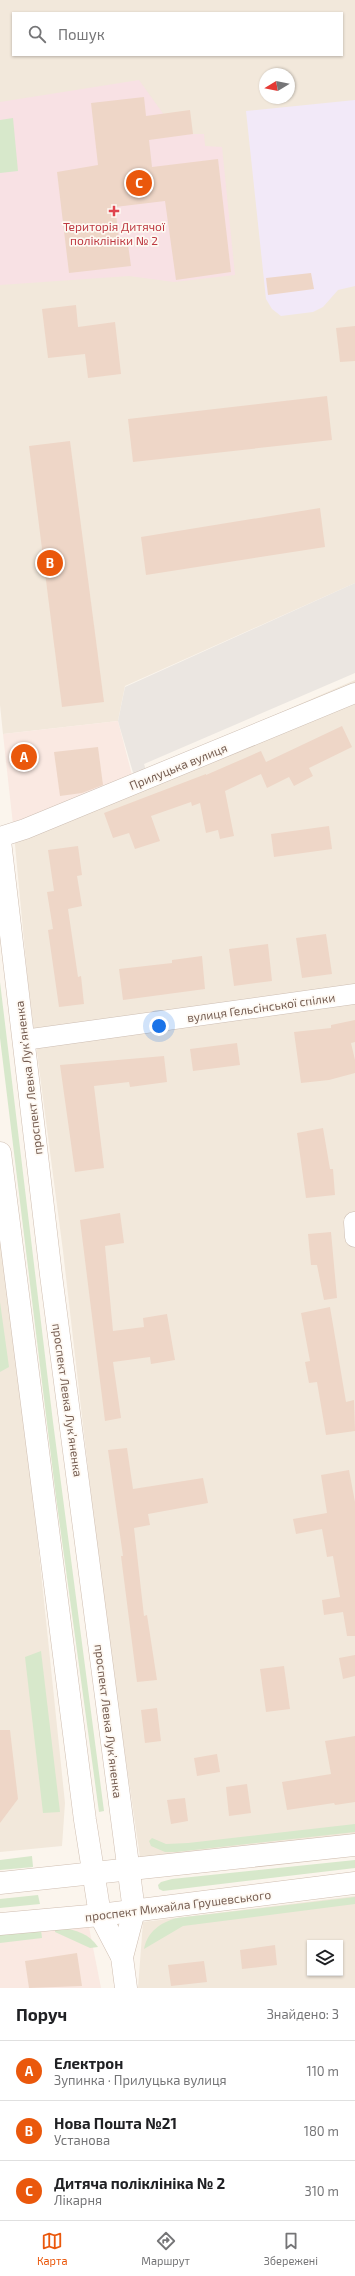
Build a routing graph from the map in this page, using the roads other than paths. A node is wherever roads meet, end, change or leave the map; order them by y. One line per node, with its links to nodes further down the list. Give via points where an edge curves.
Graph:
1 (355, 693): 2 (street, Прилуцька вулиця)
2 (0, 837)
3 (0, 841): 5 (main road, проспект Левка Лукʼяненка)
4 (355, 994): 5 (street, вулиця Гельсінської спілки)
5 (24, 1040): 8 (main road, проспект Левка Лукʼяненка, via 51,1275)
6 (0, 1153): 9 (main road, проспект Левка Лукʼяненка)
7 (355, 1845): 8 (main road)
8 (128, 1870): 9 (main road); 12 (main road, проспект Левка Лукʼяненка)
9 (94, 1874): 11 (main road); 13 (main road, проспект Левка Лукʼяненка)
10 (355, 1883): 12 (main road, проспект Михайла Грушевського)
11 (0, 1884)
12 (134, 1911): 13 (main road, проспект Михайла Грушевського); 15 (main road, проспект Левка Лукʼяненка)
13 (100, 1915): 14 (main road, проспект Михайла Грушевського); 15 (main road, проспект Левка Лукʼяненка)
14 (0, 1924)
15 (122, 1957): 16 (main road, проспект Левка Лукʼяненка)
16 (126, 1988)

